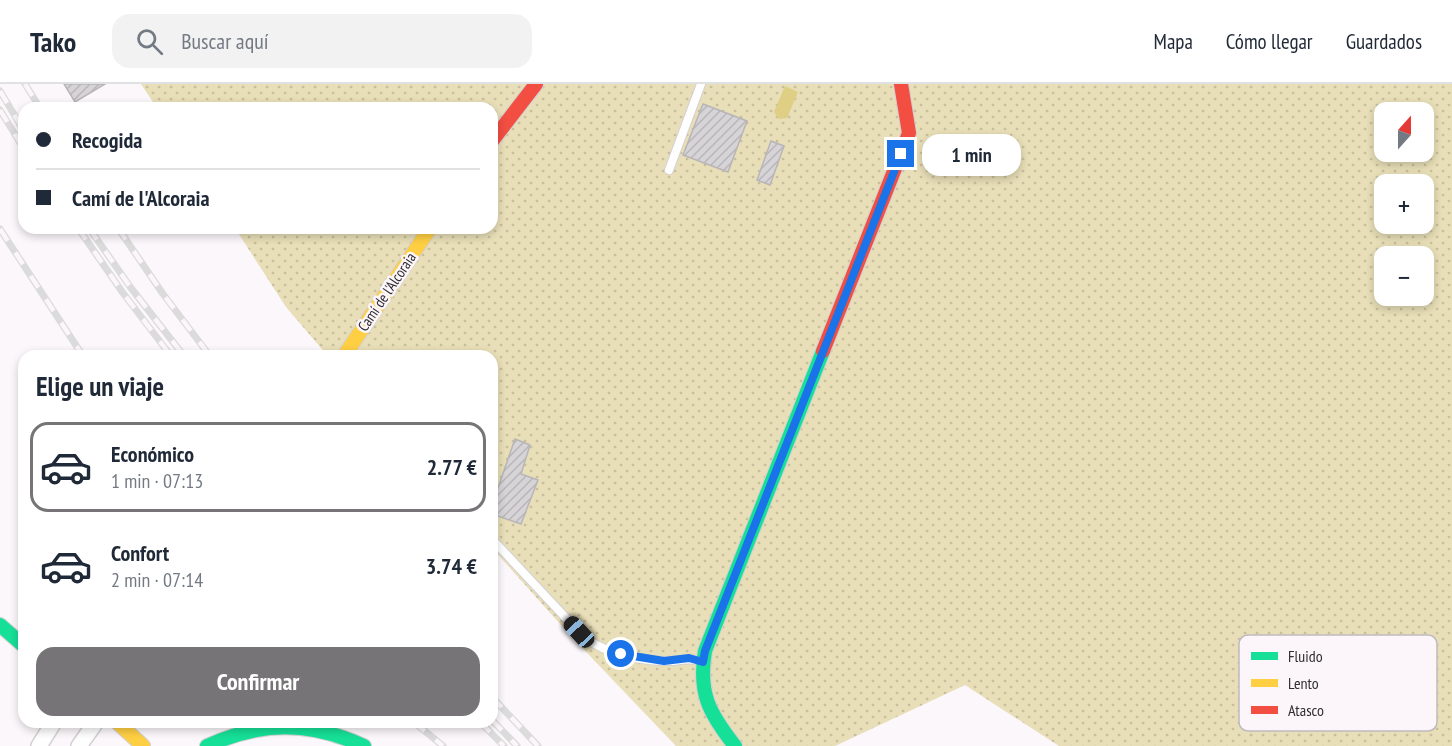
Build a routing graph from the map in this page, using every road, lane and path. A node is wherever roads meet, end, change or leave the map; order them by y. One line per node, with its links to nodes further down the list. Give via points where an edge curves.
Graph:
1 (536, 84): 4 (street)
2 (701, 84): 5 (lane)
3 (901, 84): 11 (street, via 909,133)
4 (498, 133)
5 (669, 170)
6 (426, 234): 7 (street, Camí de l'Alcoraia)
7 (348, 350)
8 (498, 545): 11 (lane, via 595,646 658,660 689,658)
9 (0, 625): 10 (street)
10 (18, 641)
11 (703, 662): 22 (street, via 707,705)
12 (50, 728): 17 (street)
13 (92, 728): 18 (street)
14 (124, 728): 19 (street)
15 (263, 728): 20 (street)
16 (307, 728): 21 (street)
17 (39, 746)
18 (79, 746)
19 (143, 746)
20 (207, 746)
21 (364, 746)
22 (735, 746)

